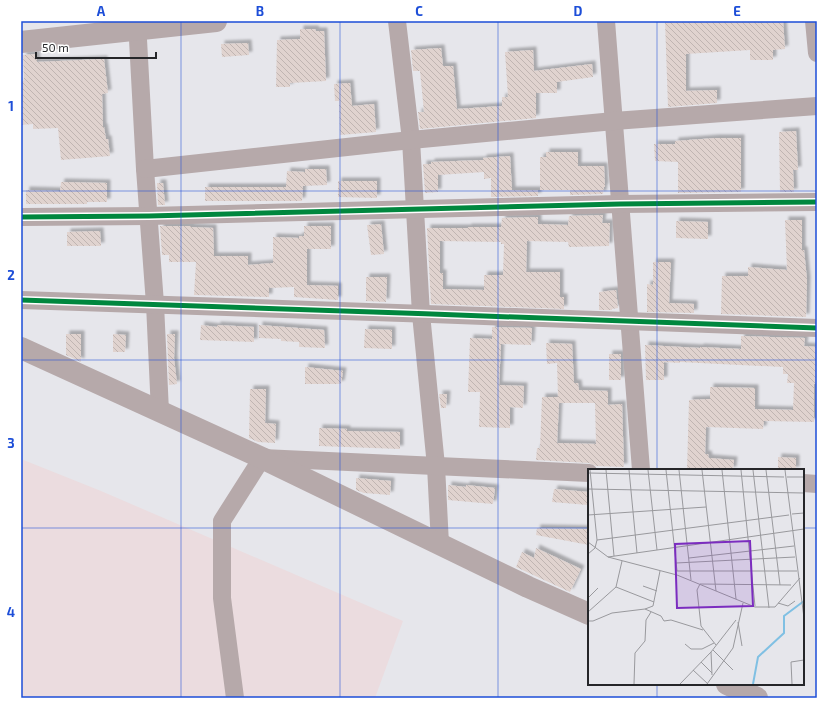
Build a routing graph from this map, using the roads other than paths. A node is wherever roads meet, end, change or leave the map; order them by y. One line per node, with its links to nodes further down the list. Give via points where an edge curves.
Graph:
1 (216, 21): 5 (street)
2 (397, 21): 10 (street)
3 (606, 21): 9 (street)
4 (814, 21): 7 (street)
5 (137, 26): 6 (street); 11 (street)
6 (21, 42)
7 (817, 53)
8 (817, 106): 9 (street)
9 (614, 121): 10 (street); 13 (street)
10 (411, 140): 11 (street); 14 (street)
11 (145, 169): 15 (street)
12 (817, 202): 13 (street)
13 (620, 204): 14 (street); 20 (street)
14 (416, 210): 15 (street); 19 (street)
15 (149, 216): 16 (street); 18 (street)
16 (21, 217)
17 (21, 300): 18 (street)
18 (155, 304): 19 (street); 23 (street)
19 (421, 314): 20 (street); 25 (street)
20 (629, 322): 21 (street); 26 (street)
21 (817, 328)
22 (21, 348): 23 (street)
23 (160, 412): 24 (street)
24 (262, 458): 25 (street); 30 (street); 34 (street, via 222,521 222,598)
25 (436, 466): 27 (street); 30 (street)
26 (641, 469)
27 (588, 473)
28 (804, 483): 29 (street)
29 (817, 484)
30 (440, 544): 31 (street)
31 (588, 614)
32 (728, 685): 35 (street)
33 (730, 685): 36 (street)
34 (235, 698)
35 (724, 698)
36 (757, 698)

